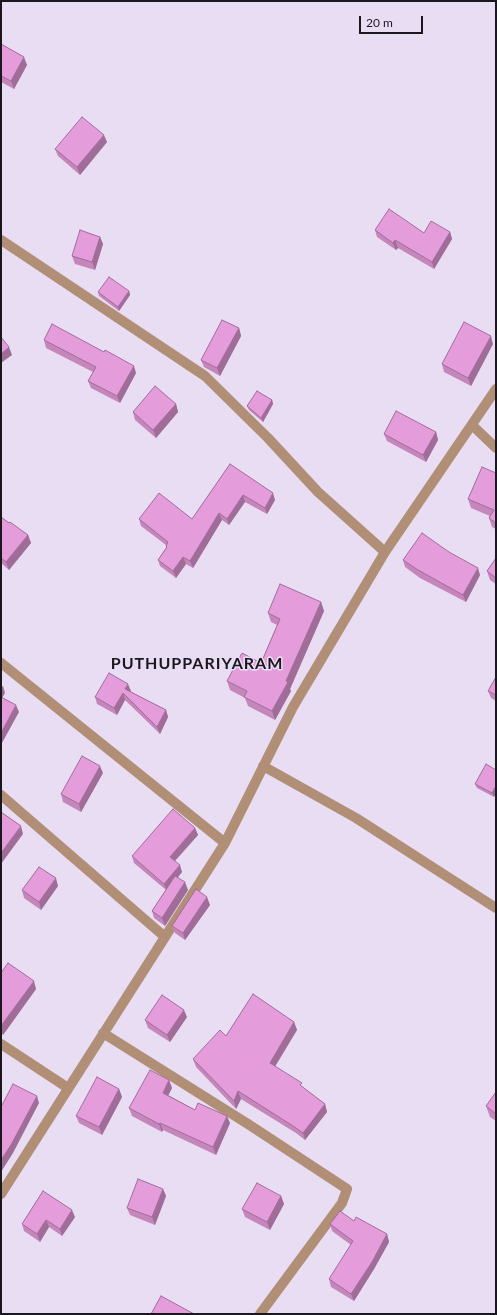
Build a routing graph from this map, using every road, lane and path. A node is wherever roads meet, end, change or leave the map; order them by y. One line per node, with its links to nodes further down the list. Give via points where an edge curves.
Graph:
1 (1, 240): 5 (street, via 205,376 318,492)
2 (496, 389): 3 (street)
3 (472, 425): 4 (street); 5 (street)
4 (496, 448)
5 (385, 552): 7 (street, via 293,707)
6 (1, 663): 9 (street)
7 (263, 766): 9 (street); 10 (street, via 356,818)
8 (1, 795): 11 (street)
9 (225, 843): 11 (street)
10 (496, 908)
11 (164, 937): 12 (street)
12 (103, 1033): 14 (street); 16 (street, via 347,1189 342,1203)
13 (1, 1044): 14 (street)
14 (68, 1088): 15 (street)
15 (1, 1194)
16 (260, 1314)

